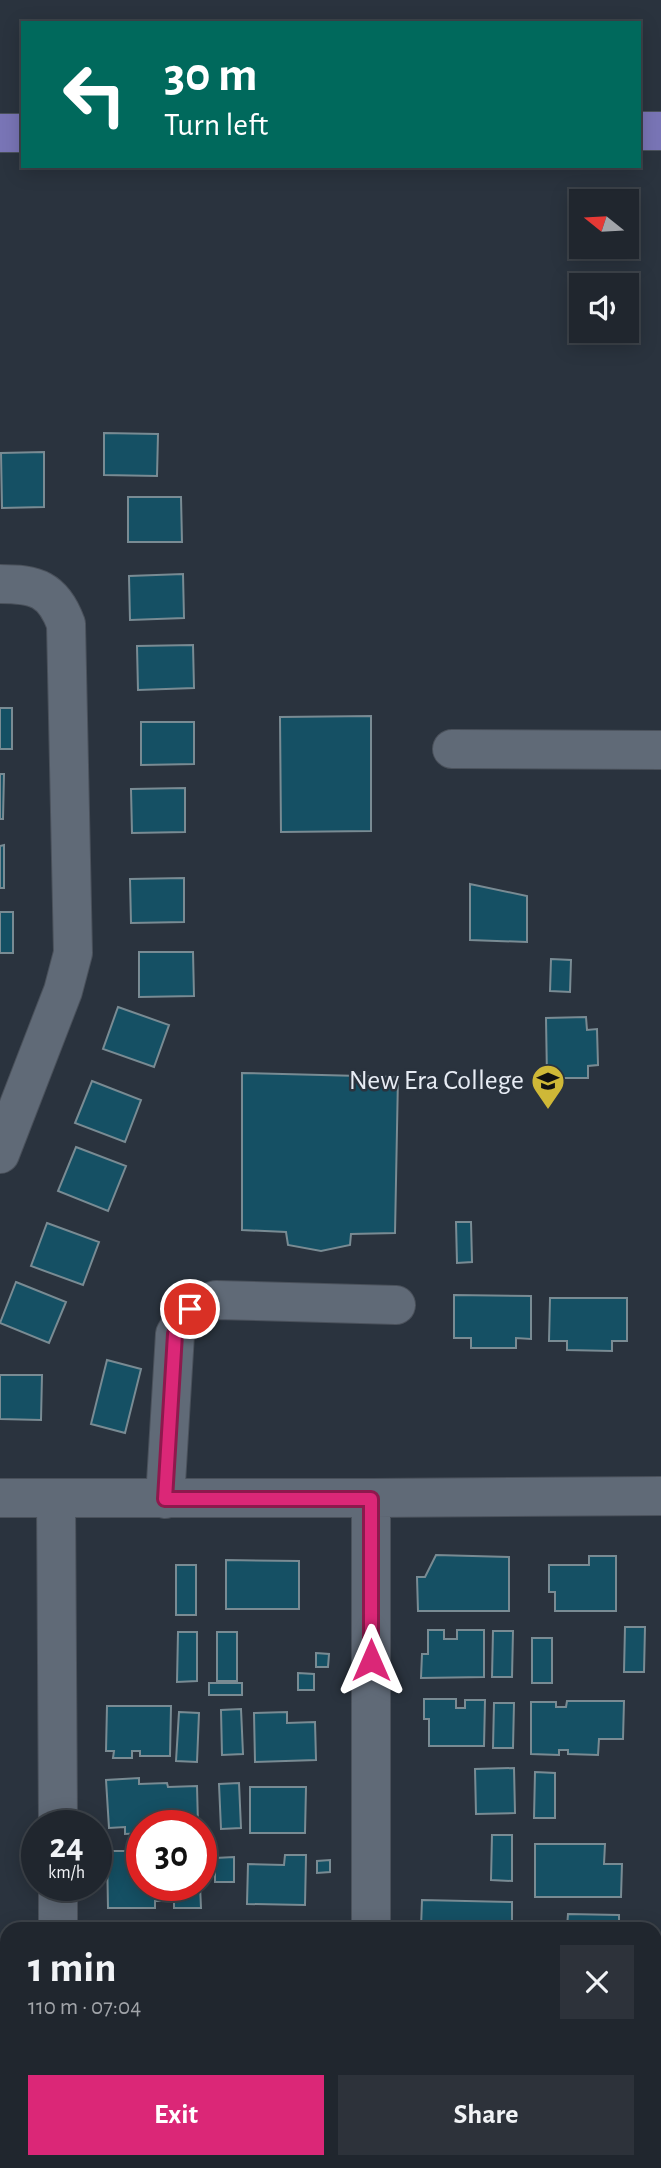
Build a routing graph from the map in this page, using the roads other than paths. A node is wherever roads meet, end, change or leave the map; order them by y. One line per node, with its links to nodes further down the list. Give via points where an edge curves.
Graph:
1 (641, 131): 2 (main road)
2 (661, 131)
3 (0, 133): 4 (main road)
4 (21, 133)
5 (0, 584): 8 (street, via 23,584 46,592 60,606 66,624 73,953)
6 (452, 749): 7 (street)
7 (661, 750)
8 (0, 1154)
9 (396, 1305): 13 (street, via 216,1300 190,1309 175,1334)
10 (661, 1496): 14 (street)
11 (0, 1498): 12 (street)
12 (56, 1499): 13 (street); 15 (street)
13 (165, 1499): 14 (street)
14 (371, 1499): 18 (street)
15 (58, 1810)
16 (58, 1901): 17 (street)
17 (58, 1922)
18 (371, 1922)

